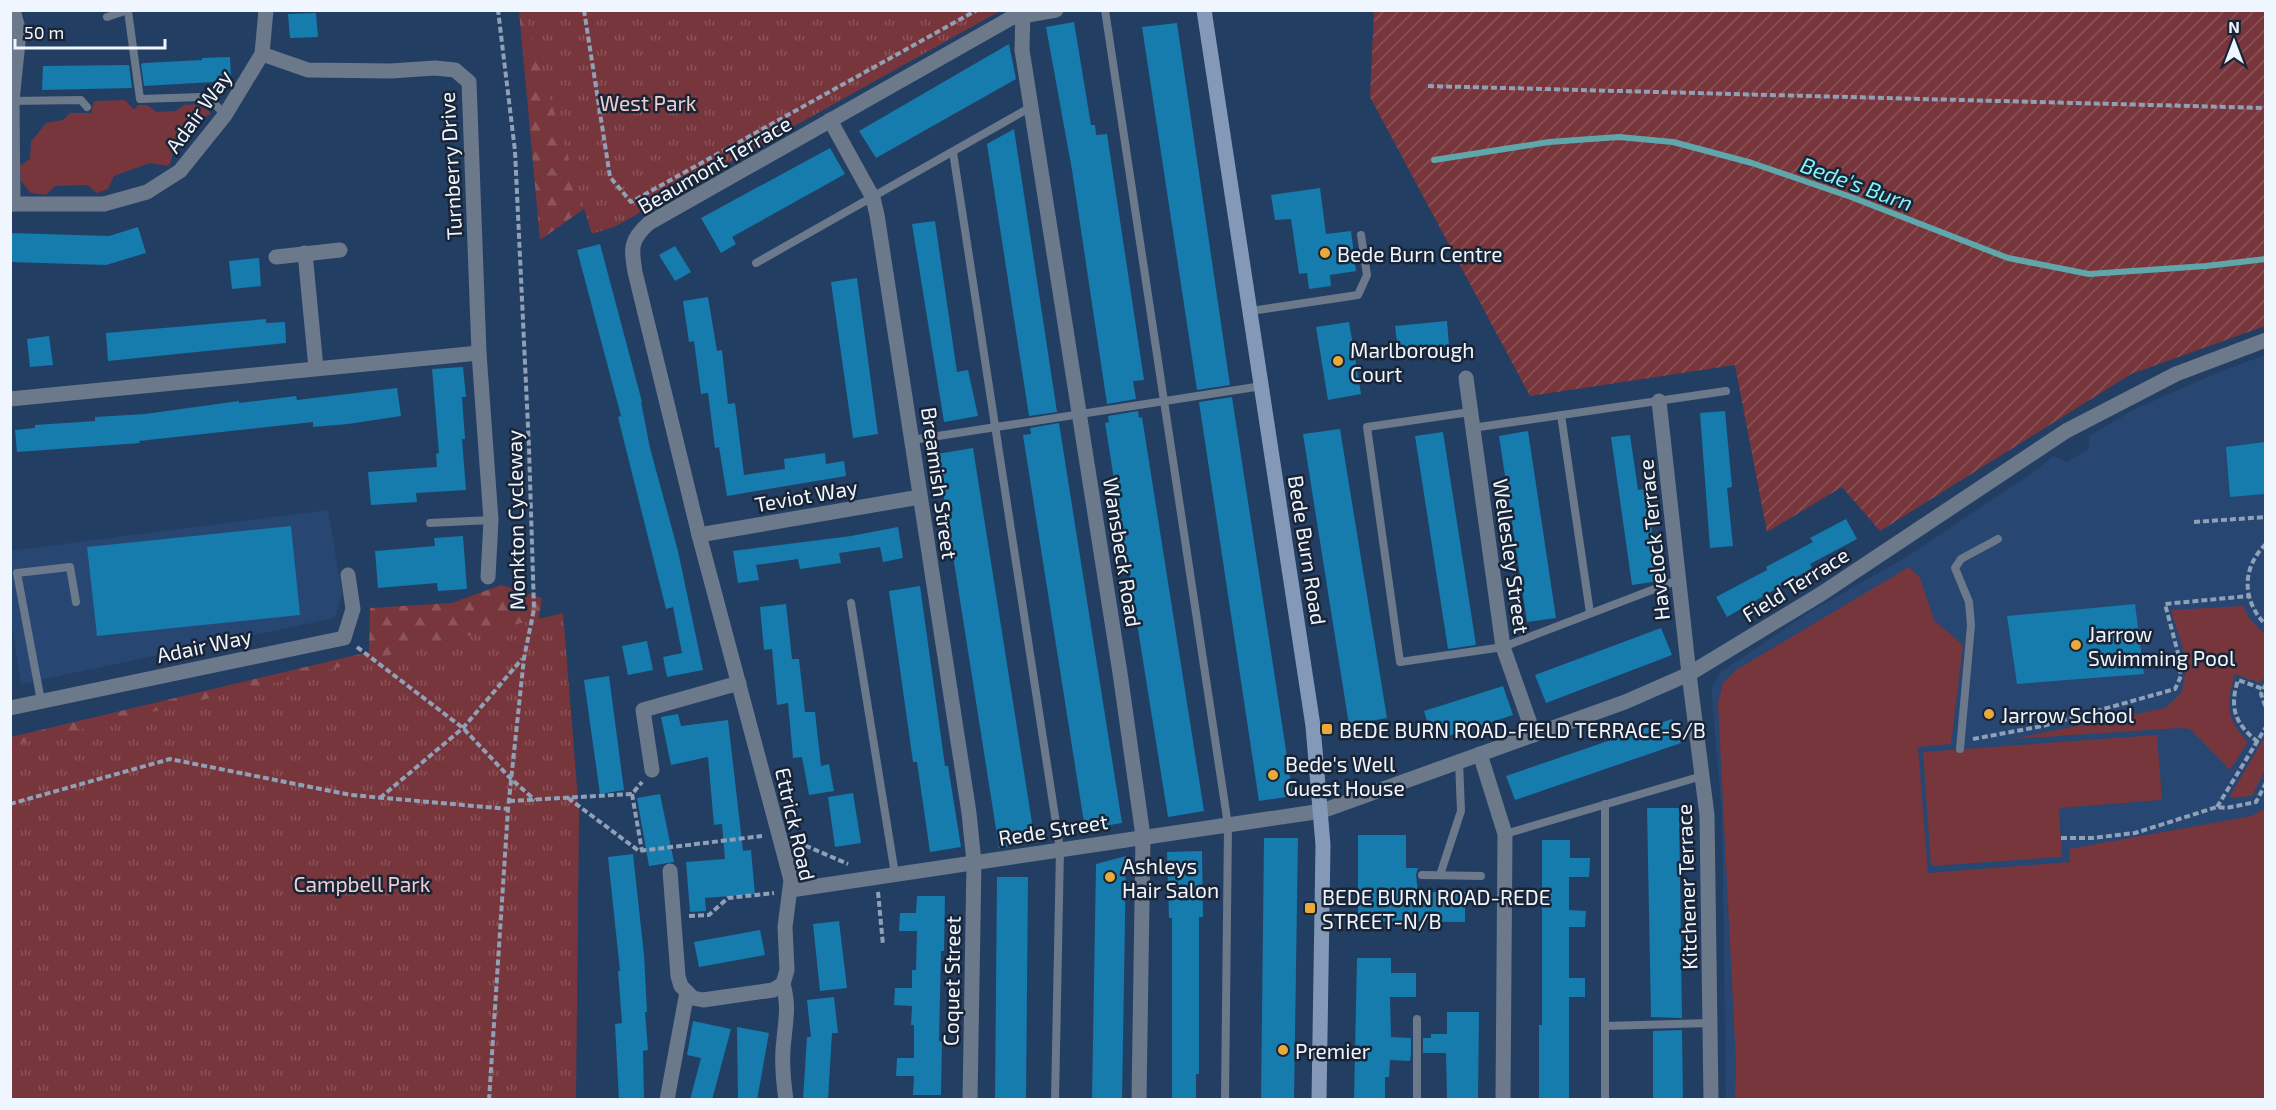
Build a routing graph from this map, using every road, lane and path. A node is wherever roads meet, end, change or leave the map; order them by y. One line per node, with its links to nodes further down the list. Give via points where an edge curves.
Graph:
1 (13, 10): 14 (street, via 19,32)
2 (266, 10): 12 (street, Adair Way)
3 (498, 10): 62 (path, Monkton Cycleway, via 515,151 529,448 534,609)
4 (584, 10): 5 (path, via 610,177 631,202)
5 (977, 10)
6 (1056, 10): 10 (street, Beaumont Terrace)
7 (1105, 10): 37 (lane)
8 (1204, 10): 28 (main road, Bede Burn Road)
9 (128, 11): 11 (lane); 18 (lane, via 140,99 202,97 212,101)
10 (1023, 13): 16 (street, Wansbeck Road, via 1022,50); 19 (street, Beaumont Terrace)
11 (107, 17)
12 (262, 54): 18 (street, Adair Way); 30 (street, Turnberry Drive, via 308,70 455,70 469,82)
13 (1428, 86): 17 (path)
14 (12, 101): 15 (lane, via 81,100); 22 (street)
15 (87, 107)
16 (1031, 107): 20 (lane); 39 (street, Wansbeck Road)
17 (2265, 108)
18 (225, 115): 22 (street, Adair Way, via 180,171 147,192 104,204)
19 (830, 120): 21 (street, Breamish Street); 49 (street, Beaumont Terrace, via 636,234 632,247 635,272)
20 (953, 152): 21 (lane); 41 (lane)
21 (873, 198): 27 (lane); 43 (street, Breamish Street)
22 (12, 204)
23 (1361, 235): 28 (lane, via 1367,275 1358,295)
24 (340, 250): 25 (street)
25 (305, 253): 26 (street); 31 (street)
26 (276, 257)
27 (756, 263)
28 (1251, 311): 33 (main road, Bede Burn Road)
29 (2265, 340): 63 (street, Field Terrace, via 2176,374 2066,431 1821,594)
30 (479, 353): 31 (street); 46 (street, Turnberry Drive)
31 (316, 368): 35 (street)
32 (1466, 378): 38 (street, Wellesley Street)
33 (1262, 386): 37 (lane); 90 (main road, Bede Burn Road)
34 (1726, 391): 36 (lane)
35 (10, 399)
36 (1659, 401): 40 (lane); 54 (street, Havelock Terrace)
37 (1164, 402): 39 (lane); 91 (lane)
38 (1470, 412): 42 (street, Wellesley Street); 61 (lane, via 1367,427 1400,662)
39 (1080, 415): 41 (lane); 94 (street, Wansbeck Road)
40 (1561, 415): 42 (lane); 58 (lane)
41 (995, 428): 43 (lane); 96 (lane)
42 (1472, 428): 61 (street, Wellesley Street)
43 (912, 440): 44 (street, Breamish Street)
44 (920, 497): 49 (street, Teviot Way); 98 (street, Breamish Street)
45 (2265, 518): 47 (path)
46 (491, 520): 48 (lane); 53 (street, Turnberry Drive)
47 (2194, 522)
48 (430, 523)
49 (699, 535): 64 (street, Ettrick Road)
50 (1998, 539): 72 (lane, via 1961,559 1955,568 1969,602 1971,625)
51 (2265, 544): 55 (path, via 2251,562)
52 (348, 575): 60 (street, via 353,609)
53 (488, 577)
54 (1678, 580): 58 (lane); 63 (street, Havelock Terrace)
55 (2248, 596): 59 (path); 72 (path, via 2165,604 2181,676 2175,688 2043,726)
56 (76, 602): 66 (lane, via 70,567 17,573)
57 (851, 603): 100 (lane)
58 (1590, 613): 61 (lane)
59 (2265, 625)
60 (344, 638): 66 (street, Adair Way); 70 (path)
61 (1503, 647): 71 (street, Wellesley Street)
62 (524, 658): 70 (path); 79 (path, Monkton Cycleway)
63 (1689, 674): 71 (street, Field Terrace); 78 (street, Kitchener Terrace)
64 (739, 683): 77 (street, via 643,710); 92 (street, Ettrick Road)
65 (2264, 686): 68 (path); 73 (path, via 2238,680 2234,694 2238,722)
66 (40, 701): 67 (street, Adair Way)
67 (10, 708)
68 (2265, 708)
69 (2265, 727): 73 (path)
70 (463, 728): 79 (path); 82 (path)
71 (1534, 735): 75 (street, Field Terrace)
72 (1960, 739): 74 (lane)
73 (2258, 741): 88 (path)
74 (1960, 749)
75 (1480, 753): 76 (street, Field Terrace); 93 (street)
76 (1459, 761): 90 (street, Field Terrace); 102 (lane, via 1461,811)
77 (652, 770): 81 (path)
78 (1702, 776): 87 (lane); 109 (street, Kitchener Terrace, via 1707,815)
79 (511, 780): 84 (path); 85 (path, Monkton Cycleway)
80 (2265, 783): 88 (path, via 2256,802)
81 (632, 795): 83 (path); 97 (path)
82 (380, 798): 86 (path, via 170,759); 89 (path)
83 (568, 798): 84 (path); 97 (path)
84 (535, 800): 85 (path)
85 (509, 801): 89 (path, Monkton Cycleway)
86 (10, 804)
87 (1605, 804): 93 (lane); 110 (lane)
88 (2217, 807): 95 (path, via 2135,833)
89 (508, 809): 111 (path, Monkton Cycleway)
90 (1322, 811): 91 (street, Rede Street); 118 (main road, Bede Burn Road)
91 (1228, 825): 94 (street, Rede Street); 117 (lane)
92 (779, 834): 97 (path); 104 (street, Ettrick Road)
93 (1505, 834): 120 (street)
94 (1143, 836): 96 (street, Rede Street); 116 (street, Wansbeck Road)
95 (2061, 838)
96 (1060, 849): 98 (street, Rede Street); 115 (lane)
97 (642, 851)
98 (974, 862): 100 (street, Rede Street); 114 (street, Coquet Street)
99 (670, 872): 105 (street)
100 (895, 874): 104 (street, Rede Street)
101 (1422, 875): 102 (lane)
102 (1440, 875): 103 (lane)
103 (1481, 876)
104 (791, 890): 105 (path, via 728,898 709,915); 106 (street, Ettrick Road)
105 (674, 917): 107 (street, via 678,976)
106 (783, 984): 107 (street, via 773,990 703,1000); 113 (street, Ettrick Road, via 788,1003 782,1078)
107 (687, 992): 112 (street)
108 (1417, 1019): 119 (lane)
109 (1710, 1023): 110 (lane); 122 (street, Kitchener Terrace)
110 (1605, 1026): 121 (lane)
111 (489, 1100)
112 (667, 1100)
113 (786, 1100)
114 (970, 1100)
115 (1055, 1100)
116 (1139, 1100)
117 (1225, 1100)
118 (1319, 1100)
119 (1417, 1100)
120 (1503, 1100)
121 (1605, 1100)
122 (1711, 1100)

